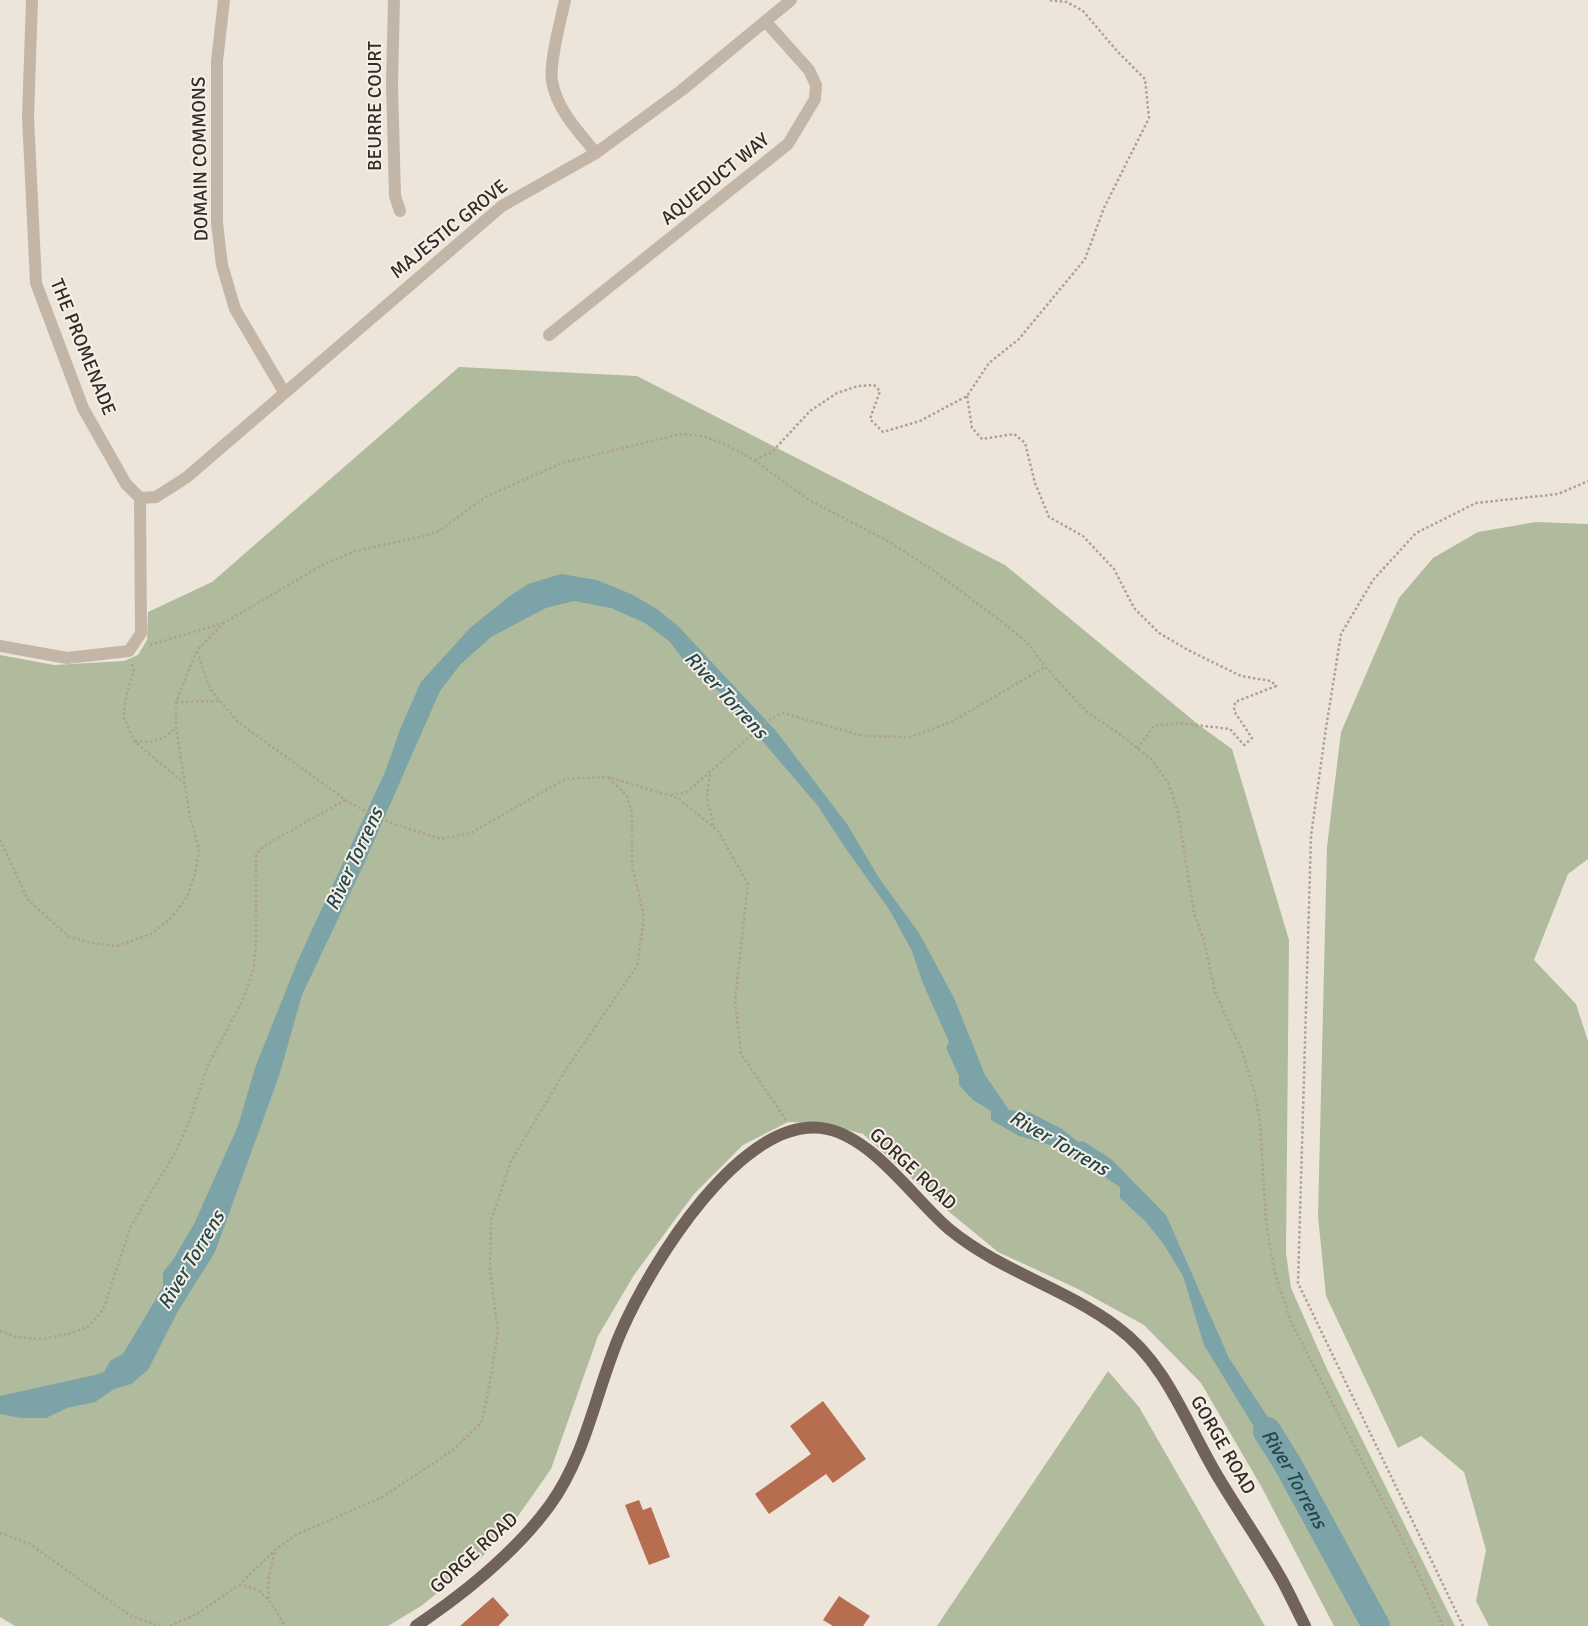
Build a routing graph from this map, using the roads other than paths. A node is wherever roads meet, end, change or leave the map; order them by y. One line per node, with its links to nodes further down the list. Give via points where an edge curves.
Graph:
1 (32, 0): 11 (street, THE PROMENADE, via 28,117 36,283 83,408 126,484)
2 (224, 0): 10 (street, DOMAIN COMMONS, via 217,61 216,224 222,265 235,308)
3 (394, 0): 8 (street, BEURRE COURT, via 395,196)
4 (565, 0): 7 (street, via 552,79 558,100 570,122)
5 (791, 0): 6 (street, MAJESTIC GROVE)
6 (766, 22): 7 (street, MAJESTIC GROVE, via 682,90); 9 (street, AQUEDUCT WAY, via 809,70 816,85 815,99 788,144)
7 (596, 153): 10 (street, MAJESTIC GROVE, via 502,206)
8 (400, 210)
9 (549, 336)
10 (284, 392): 11 (street, MAJESTIC GROVE, via 187,477 156,496)
11 (140, 498): 12 (street, via 141,633 129,651 68,658)
12 (0, 646)
13 (416, 1626): 14 (main road, GORGE ROAD, via 480,1579 550,1505 580,1451 605,1369 622,1328 667,1249 723,1176 748,1152 773,1137 810,1127 845,1134 873,1153 920,1202 962,1239 1001,1264 1102,1317 1129,1336 1169,1386 1214,1471 1283,1581)
14 (1305, 1626)

